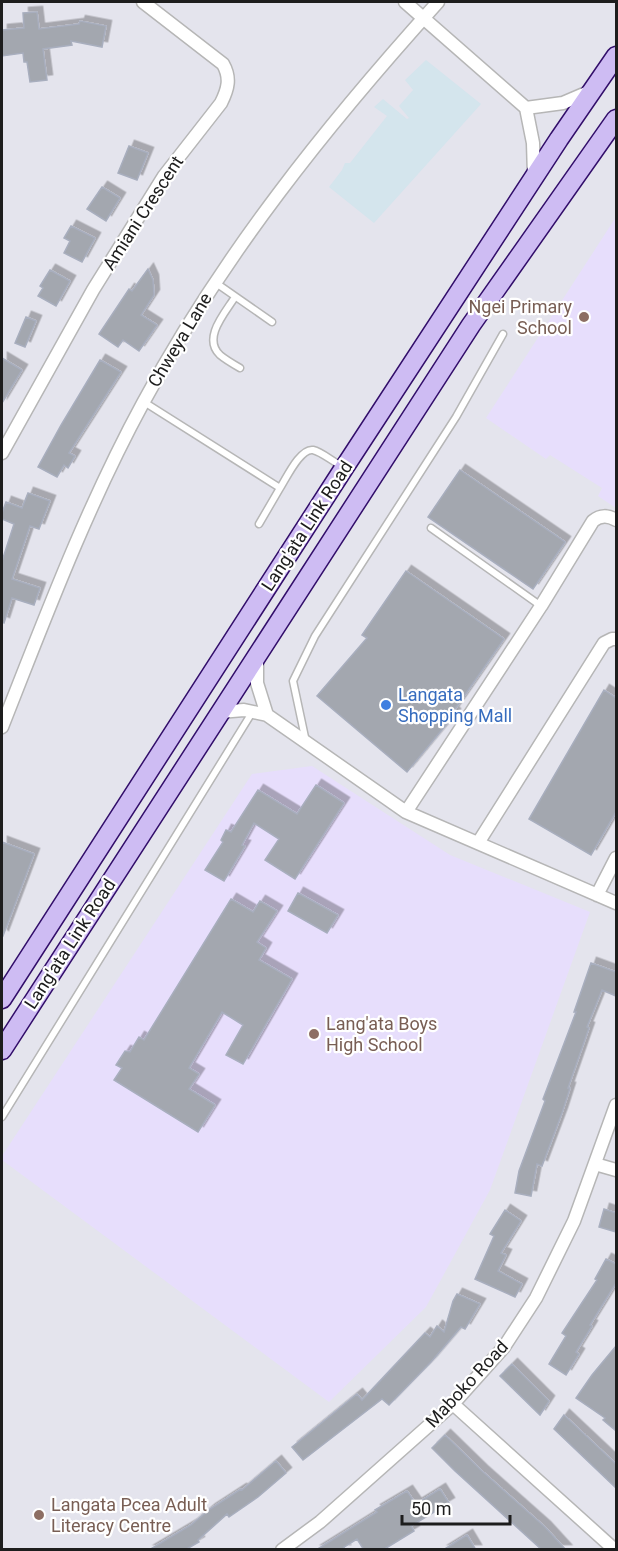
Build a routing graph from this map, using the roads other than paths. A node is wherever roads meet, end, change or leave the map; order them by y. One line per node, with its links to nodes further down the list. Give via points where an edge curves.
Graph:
1 (143, 2): 16 (street, Amiani Crescent, via 223,64 228,72 227,91 164,176 98,280)
2 (405, 2): 4 (street)
3 (438, 2): 4 (street, Chweya Lane)
4 (424, 18): 7 (street); 10 (street, Chweya Lane, via 331,126)
5 (616, 56): 6 (main road, Lang'ata Link Road)
6 (594, 90): 7 (street, via 563,103); 9 (main road, Lang'ata Link Road)
7 (526, 108): 9 (street)
8 (616, 119): 24 (main road, Lang'ata Link Road, via 471,325)
9 (534, 177): 17 (main road, Lang'ata Link Road)
10 (215, 283): 11 (lane); 15 (street, Chweya Lane)
11 (235, 297): 12 (lane); 14 (lane, via 212,336 219,354)
12 (272, 322)
13 (502, 334): 29 (lane, via 456,417 315,636 293,681)
14 (240, 368)
15 (143, 402): 18 (lane); 28 (street, Chweya Lane, via 100,486)
16 (2, 453)
17 (344, 468): 18 (lane, via 306,450); 35 (main road, Lang'ata Link Road)
18 (280, 488): 20 (lane)
19 (616, 520): 22 (street, via 607,516 593,522)
20 (259, 524)
21 (431, 528): 22 (lane)
22 (541, 606): 30 (street)
23 (616, 639): 31 (street, via 604,643)
24 (257, 654): 26 (main road, Lang'ata Link Road); 27 (street, via 257,683)
25 (253, 711): 26 (street); 27 (street); 38 (lane)
26 (220, 712): 36 (main road, Lang'ata Link Road)
27 (267, 715): 29 (street)
28 (2, 728)
29 (306, 742): 30 (street)
30 (406, 812): 31 (street)
31 (478, 843): 33 (street)
32 (616, 858): 33 (street)
33 (597, 895): 34 (street)
34 (616, 903)
35 (2, 999)
36 (2, 1050)
37 (616, 1105): 39 (street, Maboko Road)
38 (2, 1117)
39 (595, 1164): 40 (street); 41 (street, Maboko Road, via 574,1221 536,1298 504,1347)
40 (616, 1170)
41 (453, 1404): 42 (street, Maboko Road, via 320,1522); 43 (street)
42 (282, 1550)
43 (615, 1550)

